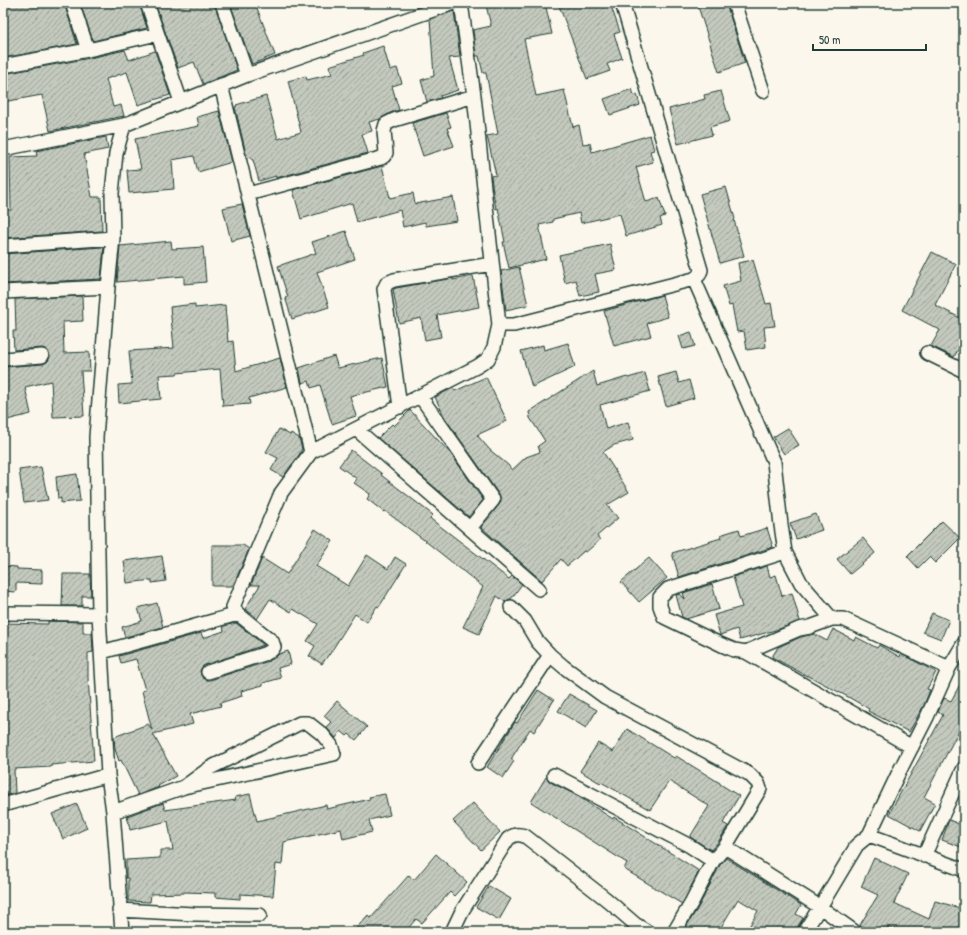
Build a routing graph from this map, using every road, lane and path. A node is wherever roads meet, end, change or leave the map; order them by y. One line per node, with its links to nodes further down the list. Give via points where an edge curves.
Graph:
1 (72, 3): 9 (street)
2 (147, 3): 8 (street)
3 (222, 3): 11 (street)
4 (453, 3): 11 (street)
5 (461, 3): 14 (street)
6 (622, 3): 22 (street, via 701,270 700,275)
7 (734, 3): 13 (street)
8 (157, 34): 9 (street); 15 (street)
9 (88, 50): 10 (street)
10 (3, 66)
11 (247, 75): 12 (street)
12 (221, 85): 15 (street); 18 (street)
13 (763, 91)
14 (474, 96): 18 (street, via 386,124 386,153 381,158); 21 (street)
15 (181, 102): 16 (street)
16 (124, 126): 17 (street); 19 (street, via 116,153 112,193)
17 (3, 149)
18 (248, 194): 33 (street)
19 (113, 238): 20 (street); 23 (street)
20 (3, 246)
21 (492, 264): 25 (street); 31 (street, via 387,283 384,288)
22 (694, 279): 25 (street, via 514,325); 35 (street, via 774,462)
23 (108, 288): 24 (street); 39 (street, via 96,437)
24 (3, 292)
25 (499, 325): 30 (street, via 494,347 488,359)
26 (927, 353): 29 (street)
27 (42, 356): 28 (street)
28 (3, 359)
29 (964, 371)
30 (420, 396): 31 (street); 34 (street, via 493,500)
31 (400, 407): 32 (street)
32 (356, 429): 33 (street); 34 (street)
33 (311, 452): 40 (street, via 281,493 233,607)
34 (470, 528): 36 (street)
35 (785, 552): 41 (street, via 801,583); 44 (street, via 668,588 660,597 664,618 734,650)
36 (538, 589)
37 (511, 607): 45 (street)
38 (3, 613): 39 (street)
39 (100, 614): 43 (street)
40 (238, 614): 43 (street); 47 (street, via 272,641 274,647 267,653)
41 (832, 620): 44 (street, via 799,629); 46 (street, via 843,619)
42 (964, 643): 46 (street)
43 (102, 652): 51 (street)
44 (746, 652): 48 (street)
45 (550, 654): 49 (street); 57 (street, via 605,697 748,774 758,783 760,789)
46 (949, 668): 48 (street)
47 (208, 672)
48 (912, 747): 56 (street)
49 (478, 763)
50 (964, 769): 58 (street)
51 (108, 775): 54 (street); 55 (street)
52 (554, 775): 59 (street, via 690,846)
53 (184, 787): 53 (street, via 210,768 300,723 308,723 322,734 334,754); 55 (street)
54 (3, 805)
55 (113, 812): 62 (street)
56 (869, 835): 58 (street); 61 (street, via 857,845)
57 (725, 847): 59 (street); 61 (street)
58 (924, 856): 60 (street)
59 (713, 861): 67 (street)
60 (964, 870)
61 (820, 907): 68 (street); 69 (street)
62 (120, 910): 63 (street); 64 (street)
63 (260, 915)
64 (122, 932)
65 (452, 932): 66 (street, via 462,911 505,844 512,836 518,834 525,836)
66 (648, 932)
67 (674, 932)
68 (804, 932)
69 (855, 932)

